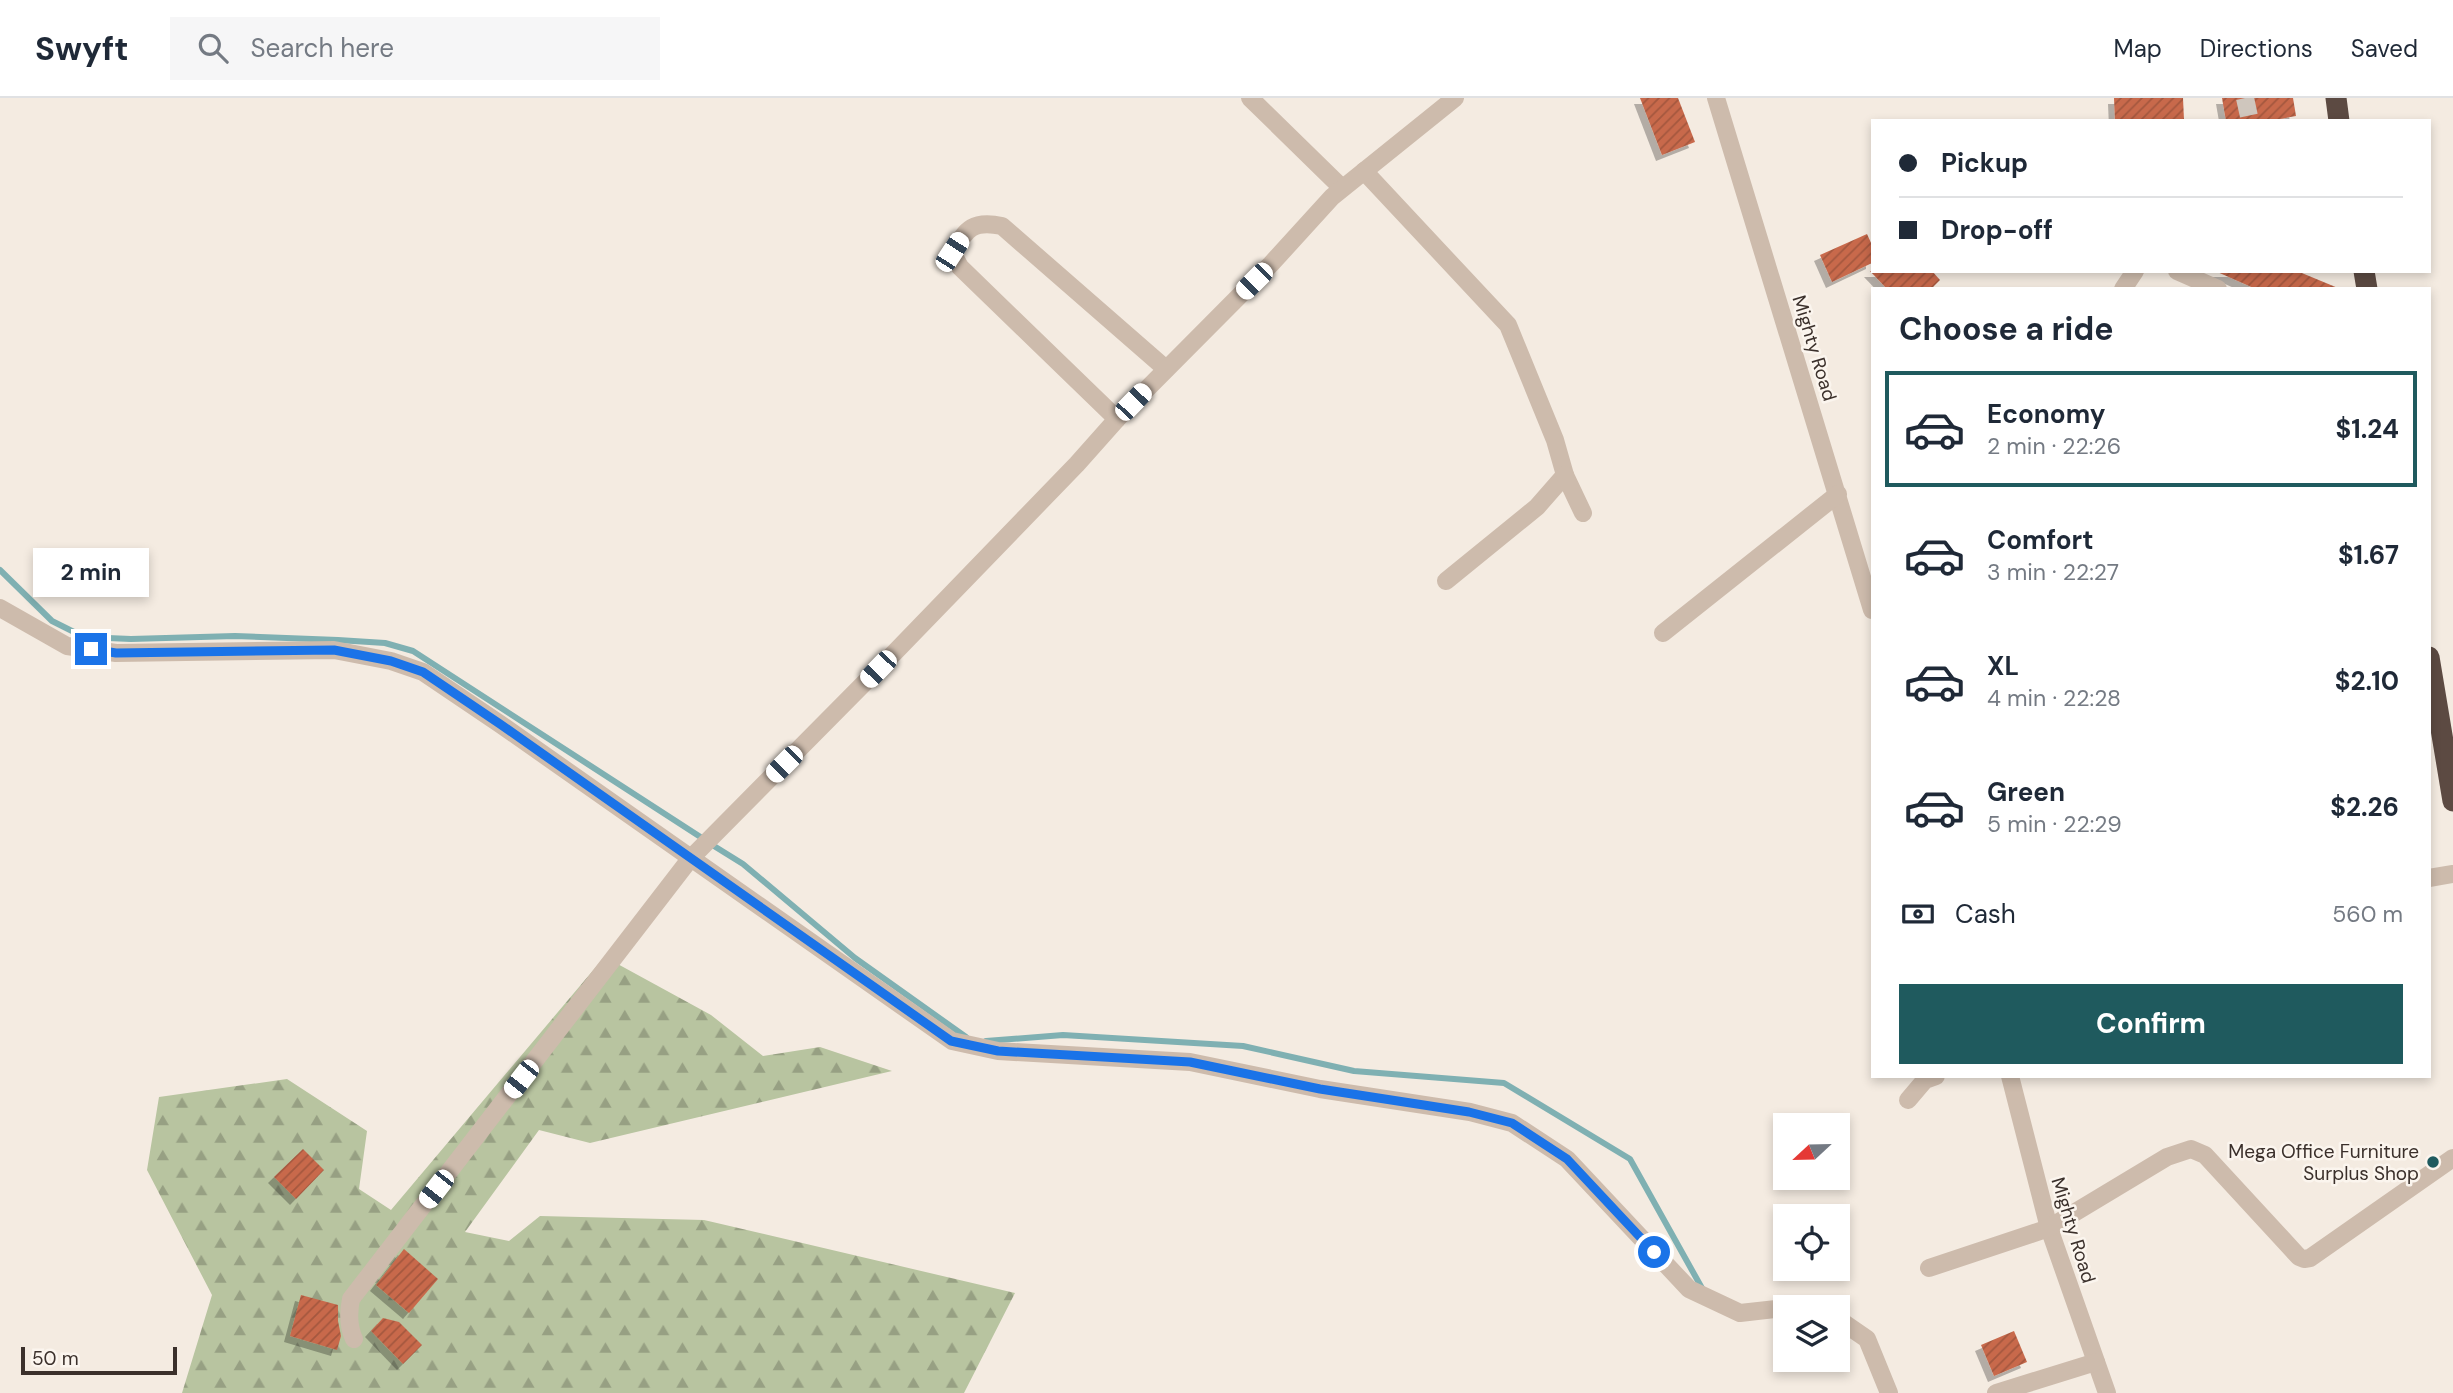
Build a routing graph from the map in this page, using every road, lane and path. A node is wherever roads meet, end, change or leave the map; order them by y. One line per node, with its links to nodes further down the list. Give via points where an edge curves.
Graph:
1 (1250, 98): 7 (street)
2 (1455, 98): 6 (street)
3 (1716, 98): 13 (street, Mighty Road)
4 (2336, 98): 5 (highway)
5 (2339, 119)
6 (1364, 171): 7 (street); 12 (street, via 1508,325 1555,440)
7 (1342, 188): 10 (street)
8 (2182, 273): 9 (street)
9 (2213, 287)
10 (1166, 369): 11 (street); 11 (street, via 1002,226 985,223 966,231 952,252 960,267)
11 (1117, 419): 22 (street)
12 (1564, 475): 14 (street); 15 (street, via 1537,507)
13 (1838, 494): 16 (street, Mighty Road); 18 (street)
14 (1583, 513)
15 (1446, 581)
16 (1871, 607)
17 (0, 608): 22 (street, via 67,646 116,653 334,650 423,672)
18 (1664, 634)
19 (2431, 682): 20 (highway)
20 (2433, 708): 21 (highway)
21 (2453, 802)
22 (690, 859): 31 (street, via 951,1041 998,1051 1190,1062 1512,1123 1567,1159 1689,1289 1740,1313); 33 (street, via 351,1299 349,1329)
23 (2453, 874): 24 (street)
24 (2431, 878)
25 (1930, 1078): 27 (street)
26 (2011, 1078): 29 (street, Mighty Road)
27 (1908, 1100)
28 (2453, 1158): 29 (street, via 2304,1259 2205,1155 2191,1149 2167,1157)
29 (2049, 1228): 30 (street); 34 (street, Mighty Road)
30 (1929, 1268)
31 (1773, 1309)
32 (1850, 1327): 35 (street, via 1867,1339)
33 (354, 1339)
34 (2096, 1362): 36 (street); 37 (street, Mighty Road)
35 (1889, 1393)
36 (1996, 1393)
37 (2107, 1393)

